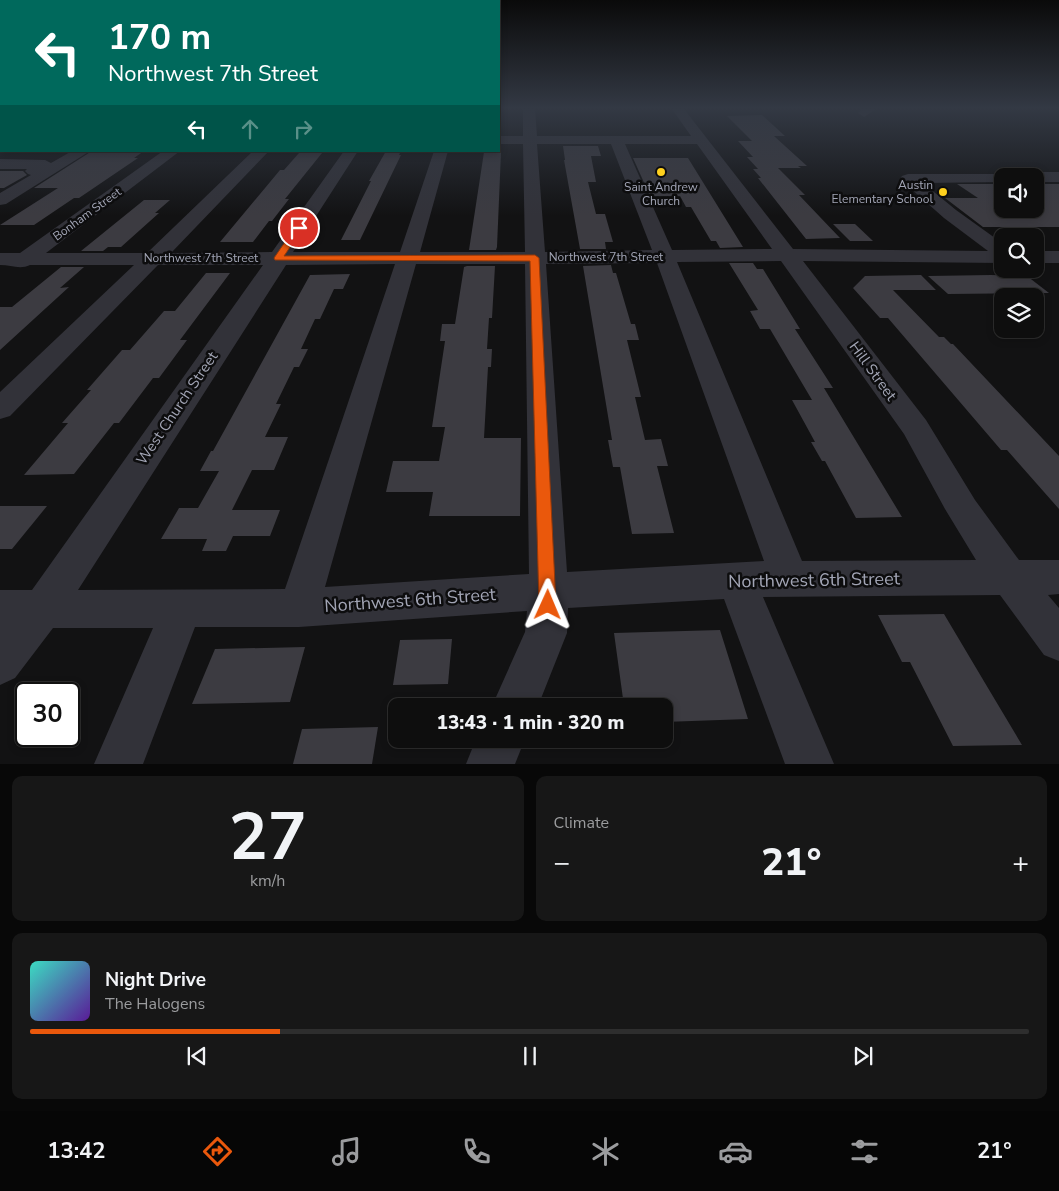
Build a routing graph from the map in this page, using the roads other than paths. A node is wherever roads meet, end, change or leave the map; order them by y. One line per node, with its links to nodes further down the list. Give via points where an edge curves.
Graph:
1 (530, 145): 28 (street)
2 (621, 145): 21 (street)
3 (659, 145): 5 (street)
4 (694, 145): 5 (street, Hill Street)
5 (696, 149): 12 (street); 20 (street, Hill Street)
6 (48, 152): 13 (street, via 39,156)
7 (81, 152): 18 (street)
8 (172, 152): 30 (street, Bonham Street)
9 (261, 152): 25 (street)
10 (350, 152): 26 (street, West Church Street)
11 (441, 152): 27 (street)
12 (638, 154)
13 (0, 157)
14 (0, 164): 18 (street, via 45,165)
15 (994, 177): 19 (street, via 908,179)
16 (1044, 177): 17 (street)
17 (1059, 177)
18 (2, 194)
19 (994, 246)
20 (788, 255): 21 (street, Northwest 7th Street); 22 (street, Northwest 7th Street); 35 (street, Hill Street, via 934,456 962,510)
21 (665, 257): 28 (street, Northwest 7th Street); 34 (street)
22 (994, 257)
23 (1044, 257): 24 (street)
24 (1059, 257)
25 (154, 258): 26 (street, Northwest 7th Street); 30 (street, Northwest 7th Street); 32 (street)
26 (278, 258): 27 (street, Northwest 7th Street); 38 (street, West Church Street)
27 (407, 258): 28 (street, Northwest 7th Street); 40 (street)
28 (535, 258): 37 (street)
29 (0, 259): 30 (street, Northwest 7th Street)
30 (25, 259): 31 (street, Bonham Street)
31 (0, 277)
32 (0, 409)
33 (1059, 577): 35 (street, Northwest 6th Street)
34 (790, 579): 35 (street, Northwest 6th Street); 36 (street, Northwest 6th Street)
35 (1011, 579): 42 (street, Hill Street)
36 (737, 581): 37 (street, Northwest 6th Street); 48 (street)
37 (549, 591): 40 (street, Northwest 6th Street); 44 (street, via 546,633)
38 (42, 608): 39 (street, Northwest 6th Street); 41 (street, Northwest 6th Street); 43 (street, West Church Street)
39 (182, 608): 40 (street, Northwest 6th Street); 46 (street)
40 (298, 608)
41 (0, 609)
42 (1059, 640)
43 (0, 663)
44 (518, 698)
45 (497, 748): 47 (street)
46 (118, 764)
47 (490, 764)
48 (810, 764)

